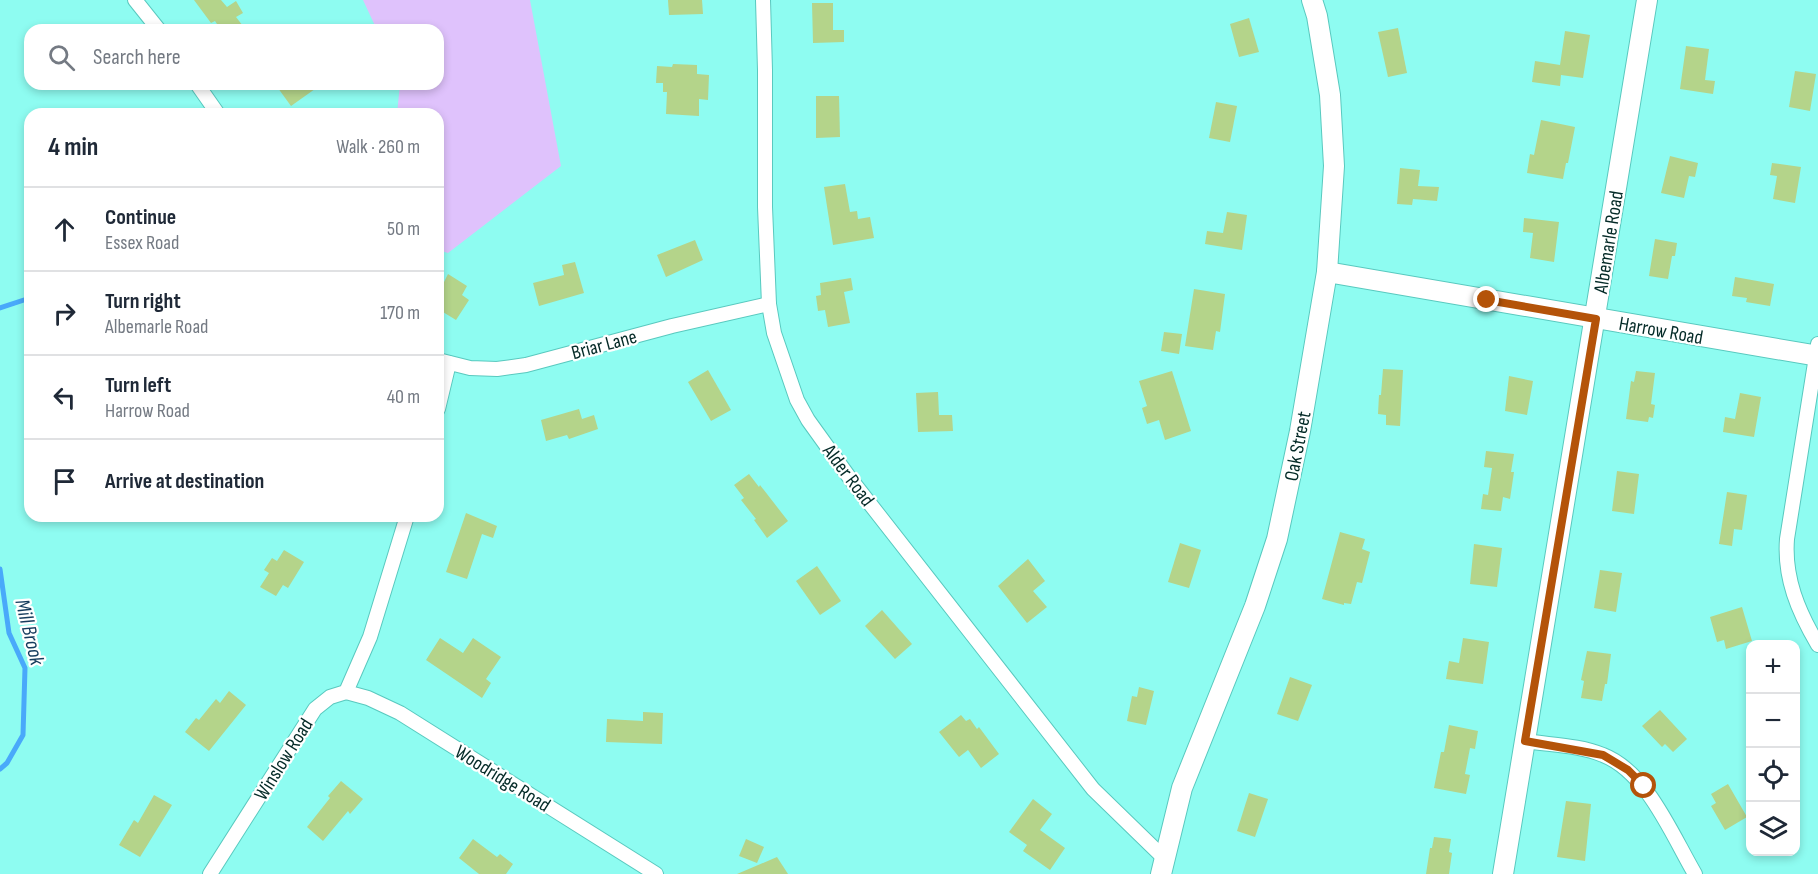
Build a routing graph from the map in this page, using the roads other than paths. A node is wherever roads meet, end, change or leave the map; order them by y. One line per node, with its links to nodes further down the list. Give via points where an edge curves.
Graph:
1 (135, 0): 5 (street)
2 (763, 0): 9 (street, Alder Road)
3 (1312, 0): 8 (street, Oak Street, via 1330,95 1333,142)
4 (1647, 0): 10 (street, Albemarle Road)
5 (154, 24)
6 (201, 90): 7 (street)
7 (214, 108)
8 (1327, 272): 10 (street, Harrow Road); 17 (street, Oak Street, via 1277,539 1255,606 1182,789)
9 (769, 304): 12 (street, Briar Lane, via 526,365 497,369); 17 (street, Alder Road, via 782,361 797,400 814,429 1093,789)
10 (1596, 319): 11 (street, Harrow Road); 16 (street, Albemarle Road)
11 (1817, 352): 14 (street, via 1786,559 1798,607)
12 (444, 362)
13 (405, 522): 15 (street, via 370,637)
14 (1818, 645)
15 (346, 692): 18 (street, Winslow Road, via 315,709); 19 (street, Woodridge Road, via 400,713)
16 (1525, 741): 20 (street, Albemarle Road); 21 (street, via 1603,755 1628,770 1644,786)
17 (1162, 866)
18 (210, 874)
19 (656, 874)
20 (1503, 874)
21 (1695, 874)

